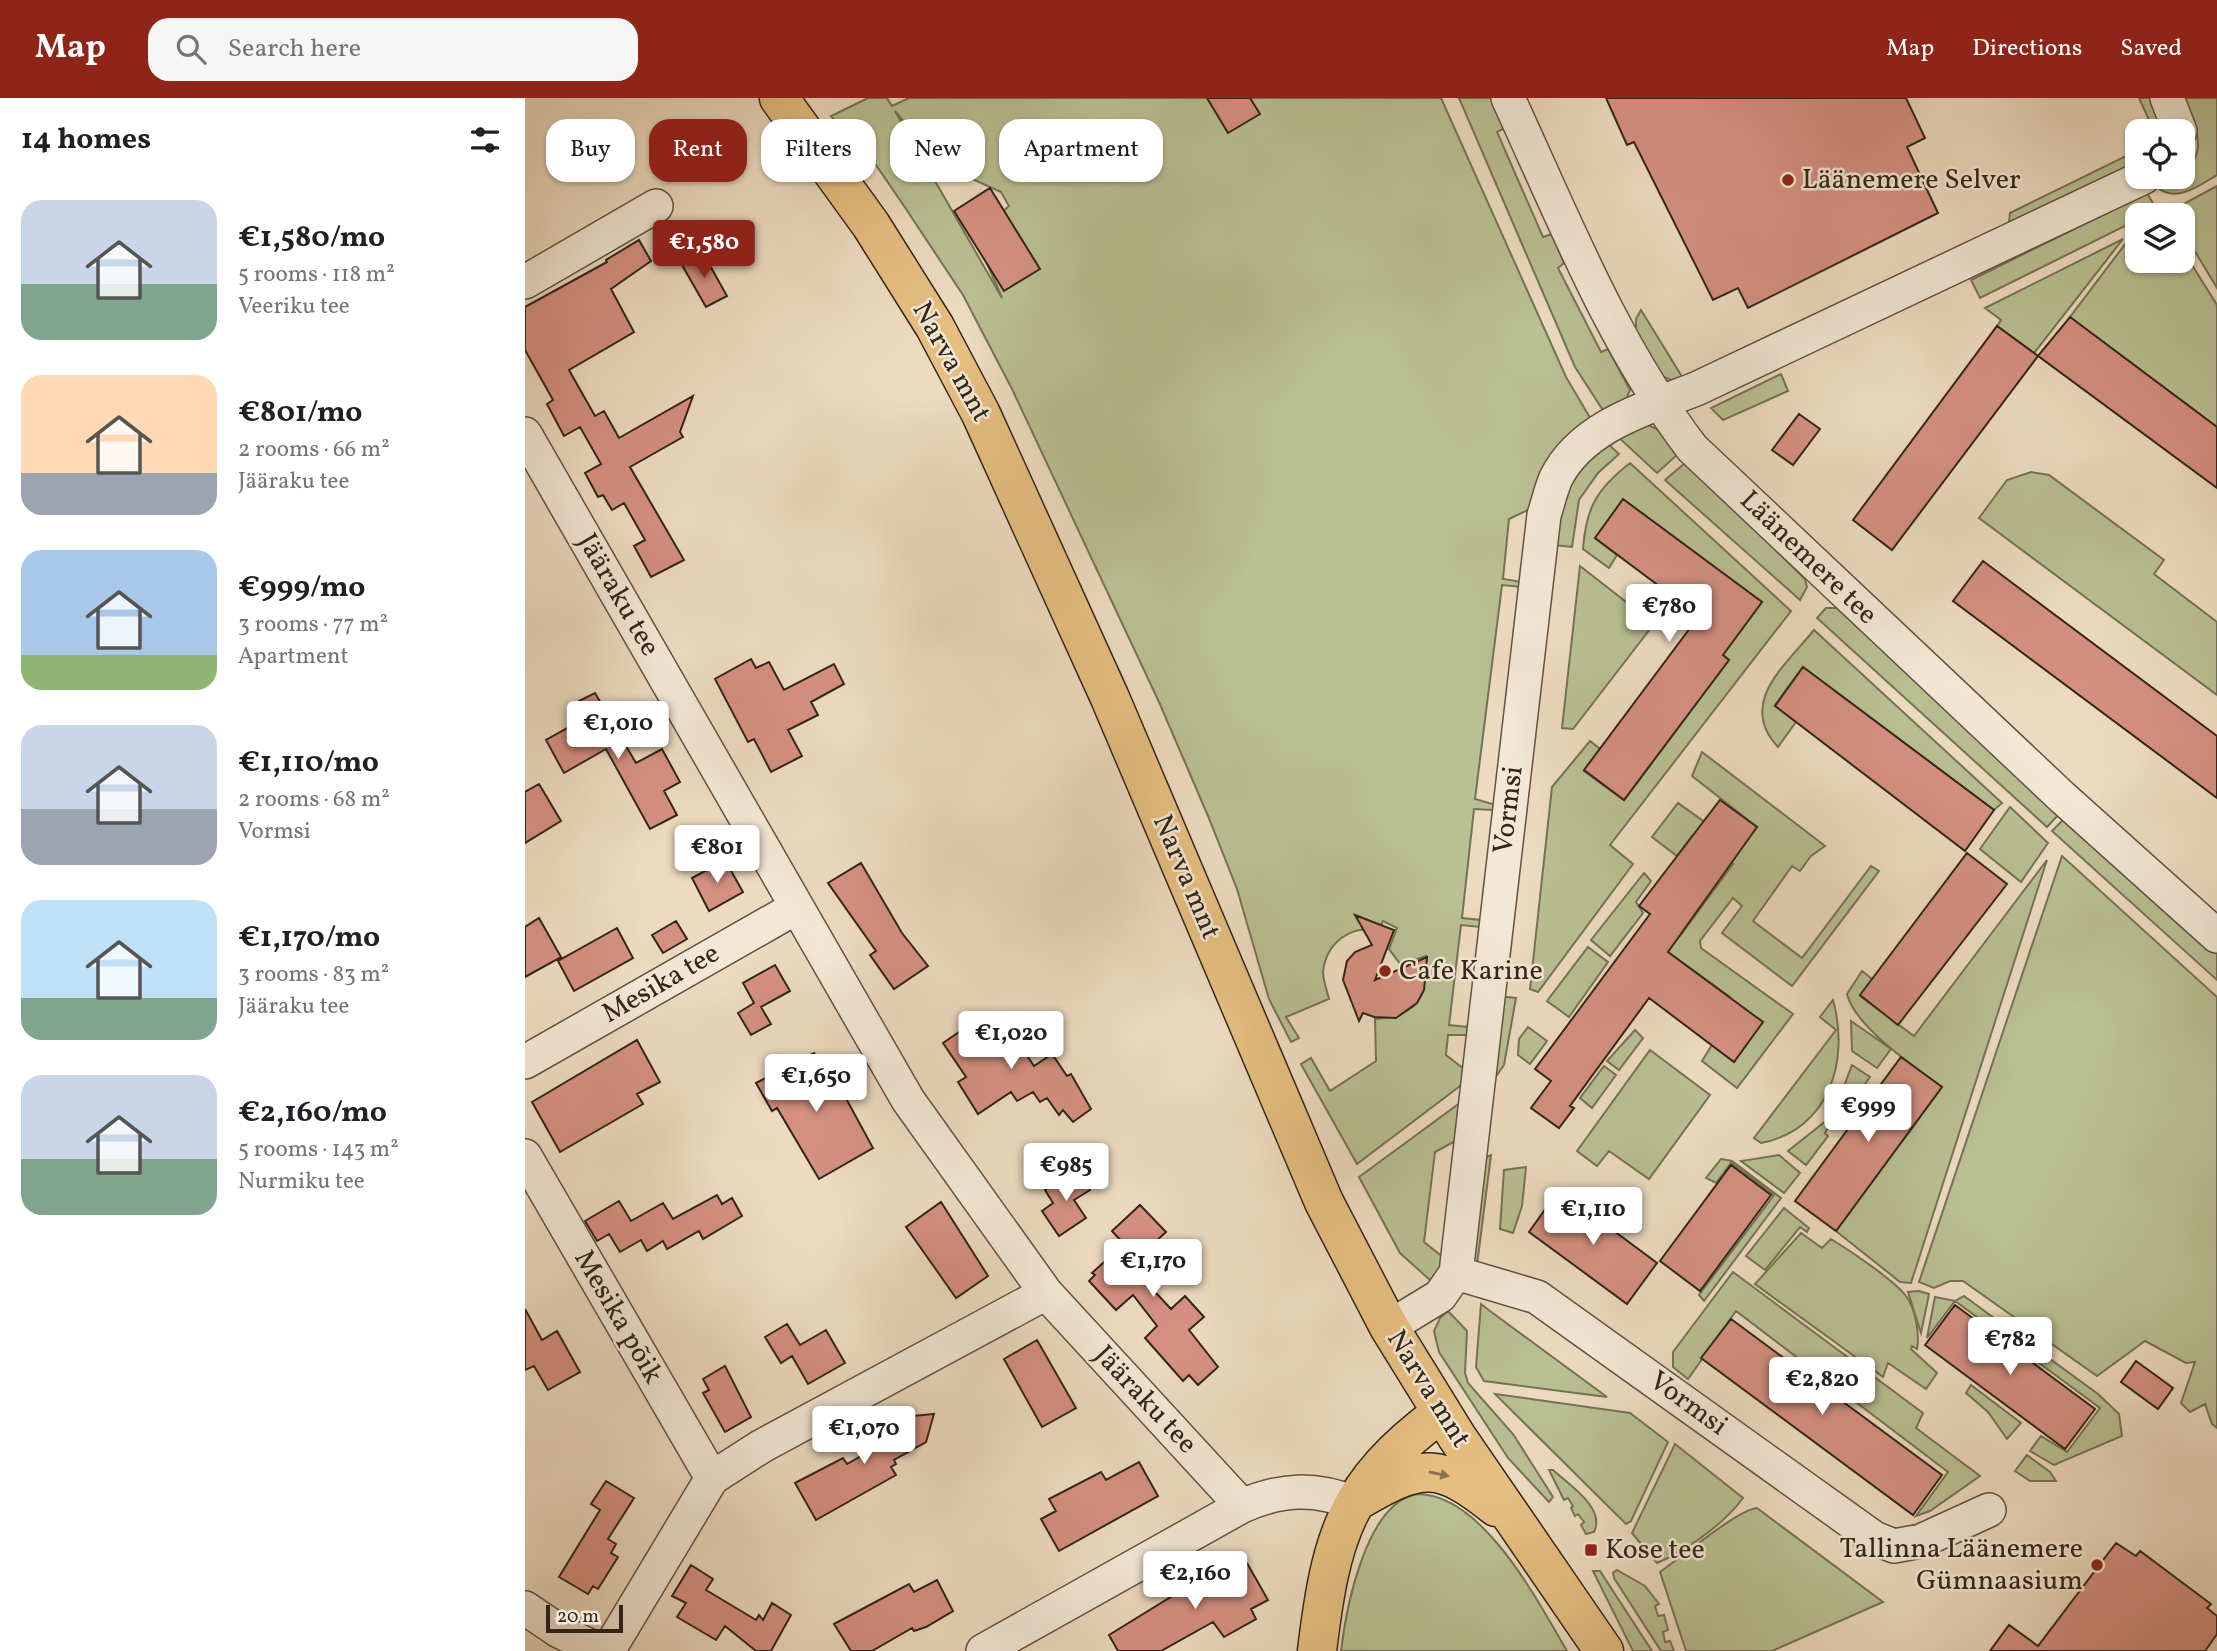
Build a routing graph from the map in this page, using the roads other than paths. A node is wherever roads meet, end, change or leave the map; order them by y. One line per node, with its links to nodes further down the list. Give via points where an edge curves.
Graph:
1 (779, 98): 16 (main road, Narva mnt, via 871,225 935,327 981,414 1110,698 1324,1202)
2 (1508, 98): 8 (street, Läänemere tee, via 1613,322)
3 (2167, 98): 4 (street)
4 (2175, 119)
5 (2125, 186): 8 (street, Vormsi)
6 (656, 206): 7 (street)
7 (525, 282)
8 (1658, 404): 11 (street, Läänemere tee, via 1692,448 1826,578); 14 (street, Vormsi, via 1631,413 1575,452 1557,477 1544,515)
9 (525, 434): 10 (street, Jääraku tee)
10 (797, 907): 12 (street, Mesika tee); 15 (street, Jääraku tee, via 908,1100)
11 (2217, 936)
12 (525, 1062)
13 (525, 1156): 18 (street, Mesika põik)
14 (1456, 1273): 16 (street, via 1440,1296); 21 (street, Vormsi, via 1537,1297 1874,1538 1894,1546 1921,1541)
15 (1046, 1293): 18 (street); 20 (street, Jääraku tee)
16 (1389, 1327): 17 (main road, Narva mnt)
17 (1441, 1413): 19 (main road, via 1391,1454); 22 (main road, Narva mnt)
18 (712, 1478): 25 (street)
19 (1354, 1503): 20 (street, via 1327,1492 1271,1494); 22 (main road, one-way to 22, via 1396,1479 1417,1472 1437,1473 1467,1485); 27 (main road, via 1330,1560)
20 (1242, 1506): 26 (street)
21 (1989, 1510)
22 (1522, 1528): 28 (main road, Narva mnt)
23 (525, 1608): 24 (street)
24 (600, 1651)
25 (608, 1651)
26 (983, 1651)
27 (1317, 1651)
28 (1604, 1651)

